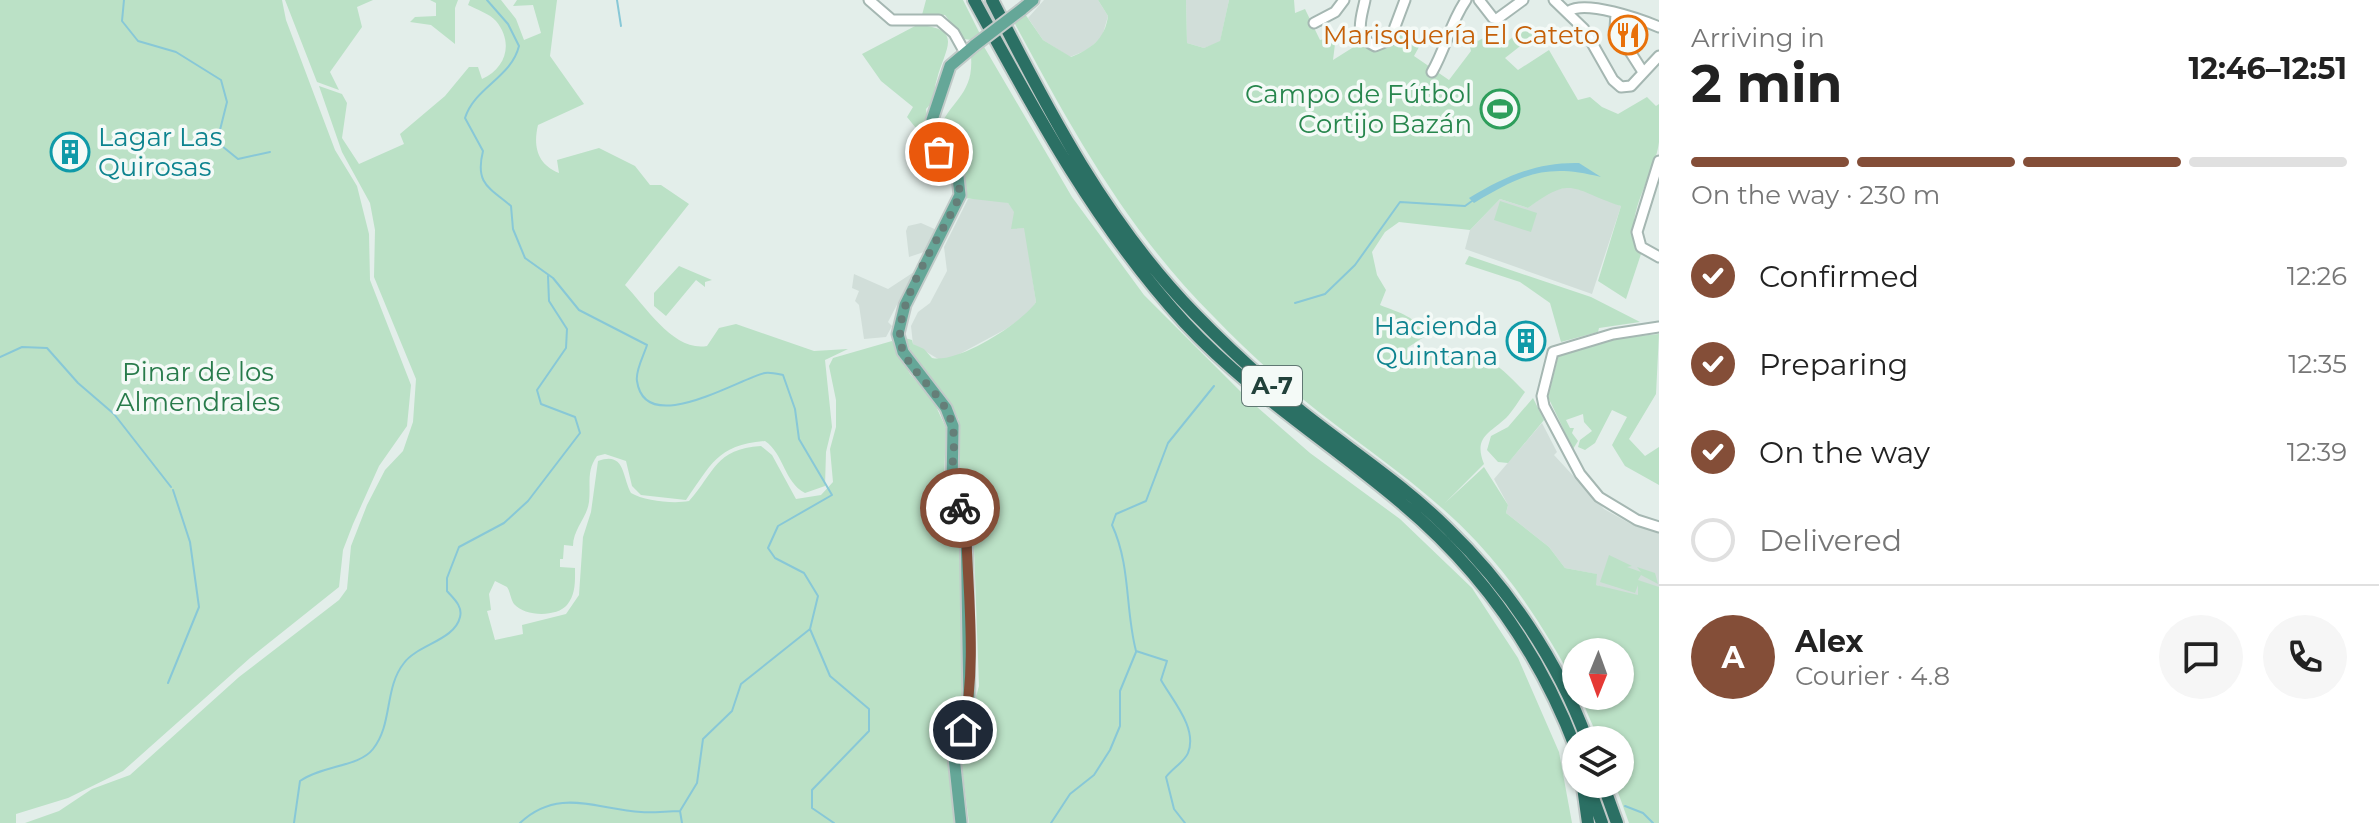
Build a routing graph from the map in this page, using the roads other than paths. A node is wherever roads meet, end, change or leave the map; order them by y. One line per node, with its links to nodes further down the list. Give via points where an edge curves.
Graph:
1 (869, 0): 16 (street, via 892,20 939,20)
2 (974, 0): 25 (highway, A-7, via 1092,207 1130,258 1220,358 1399,501 1474,573 1527,646)
3 (992, 0): 26 (highway, A-7, via 1060,130 1139,248 1193,312 1256,373 1406,491 1482,565 1538,641)
4 (1033, 0): 16 (main road, bridge)
5 (1344, 0): 14 (street, via 1335,12)
6 (1365, 0): 7 (street, via 1361,37 1380,46 1396,30)
7 (1405, 0)
8 (1466, 0): 18 (street)
9 (1479, 0): 11 (street, via 1497,19)
10 (1554, 0): 12 (street)
11 (1517, 2)
12 (1569, 11): 13 (street, via 1576,6); 19 (street, via 1621,87 1631,86)
13 (1616, 14): 15 (street); 19 (street, via 1615,28)
14 (1314, 23)
15 (1659, 27)
16 (970, 48): 30 (main road, via 950,66 932,132 958,177 960,195 905,305 898,334 903,352 946,408 953,426 952,488 966,522 969,702 954,757)
17 (1659, 56): 19 (street)
18 (1432, 72)
19 (1643, 72)
20 (1659, 161): 21 (street)
21 (1654, 194): 22 (street, via 1637,232 1641,247)
22 (1659, 257)
23 (1659, 327): 24 (street, via 1553,352 1542,396 1580,474 1599,497)
24 (1659, 527)
25 (1567, 726)
26 (1580, 726)
27 (1587, 798): 31 (highway)
28 (1592, 798): 32 (highway)
29 (1608, 798): 33 (highway)
30 (961, 823)
31 (1588, 823)
32 (1602, 823)
33 (1617, 823)

